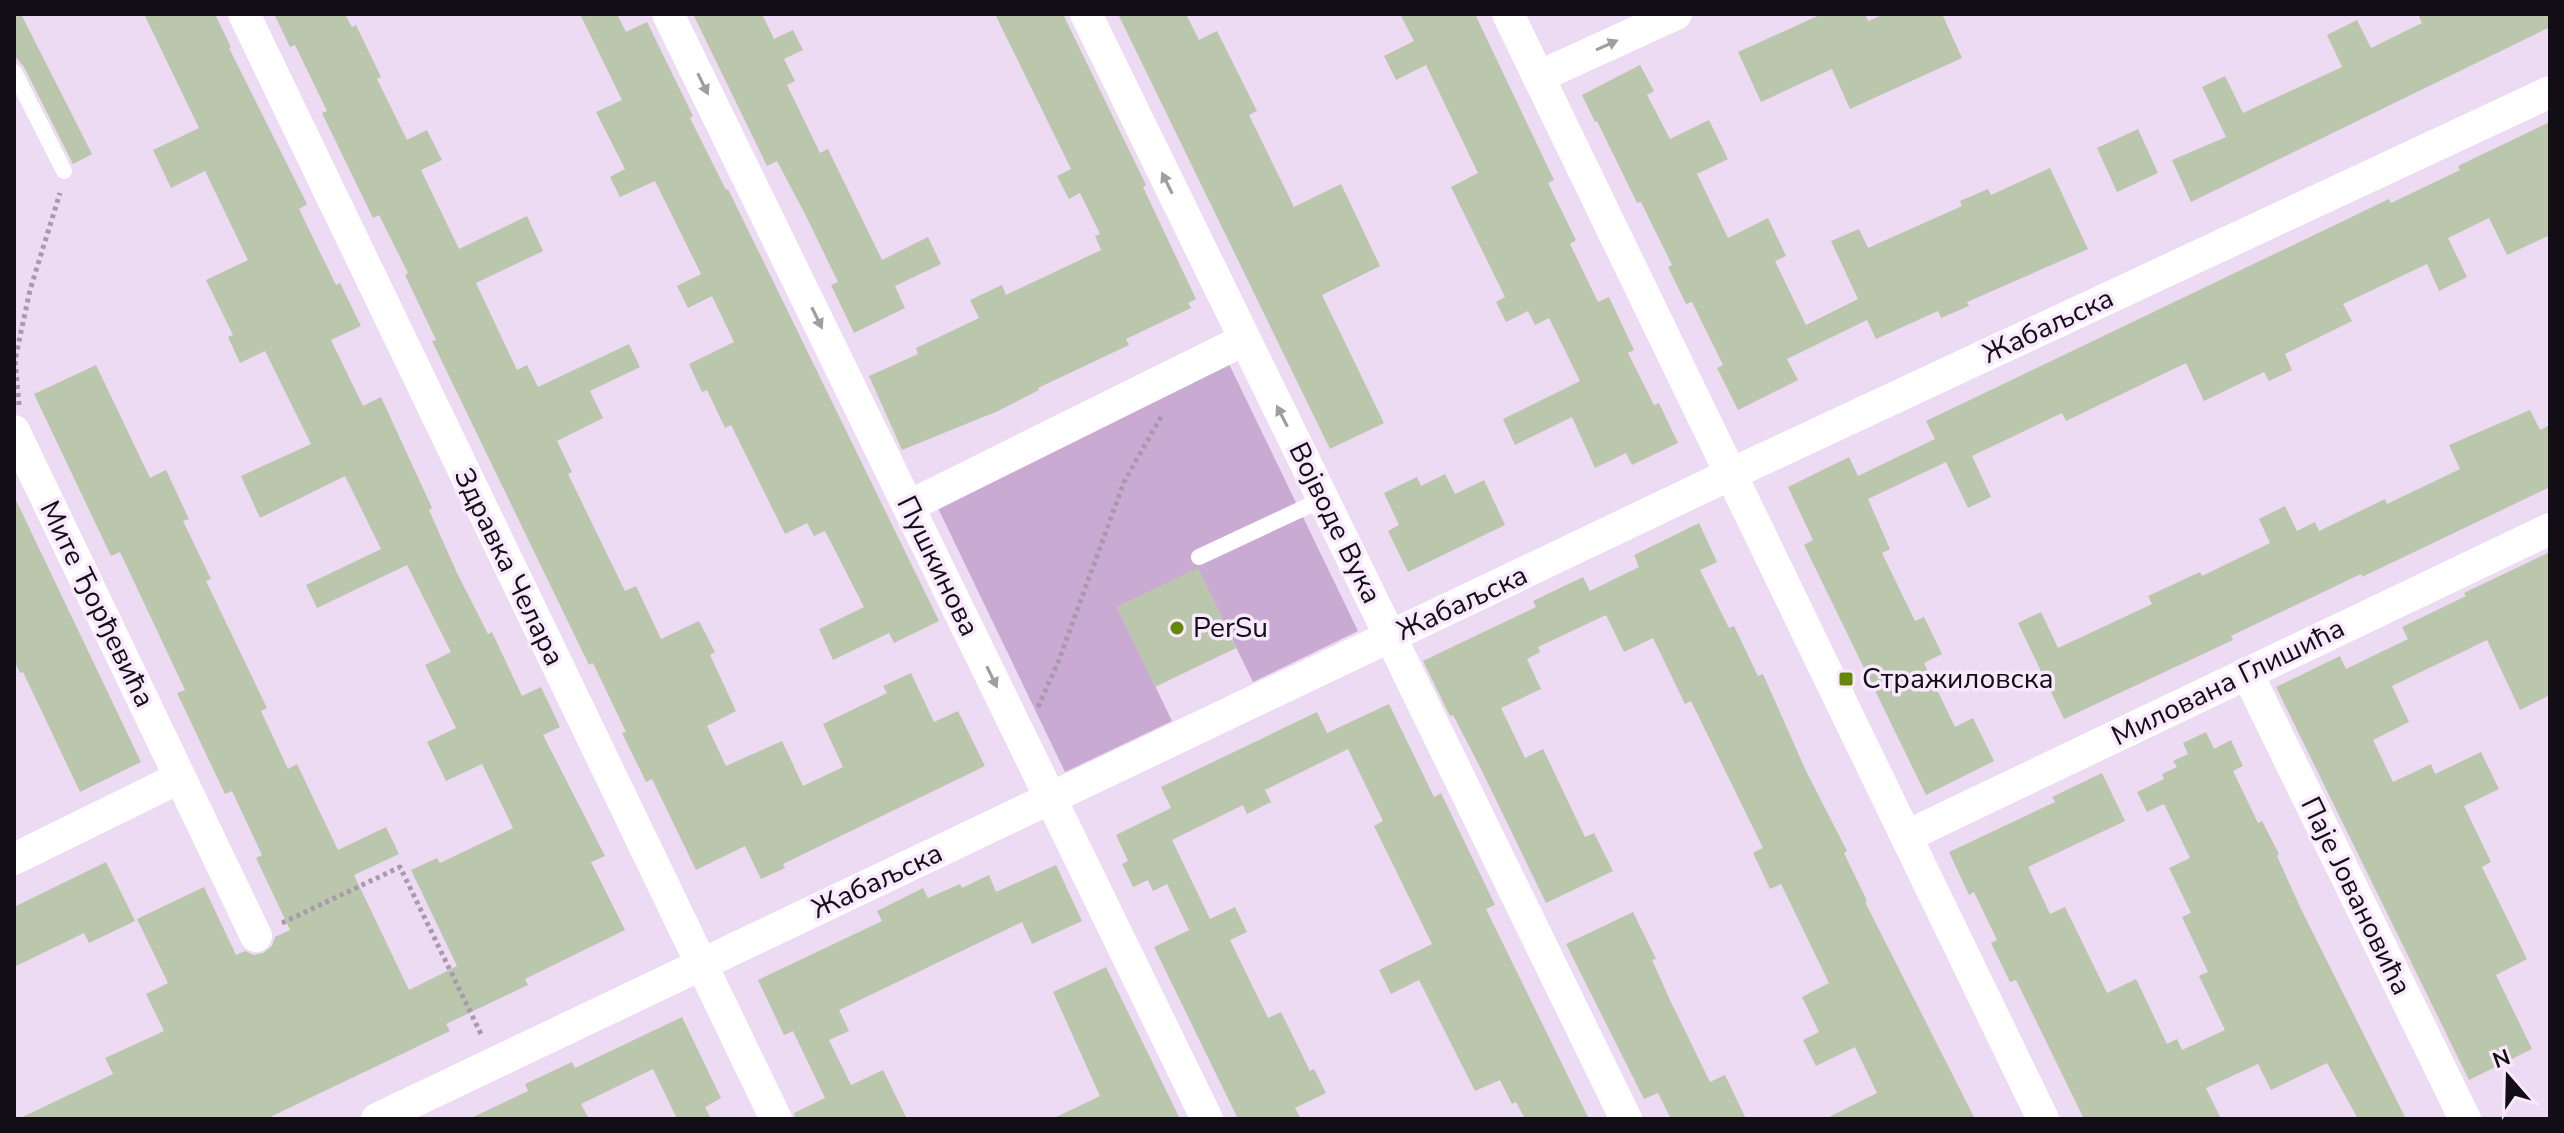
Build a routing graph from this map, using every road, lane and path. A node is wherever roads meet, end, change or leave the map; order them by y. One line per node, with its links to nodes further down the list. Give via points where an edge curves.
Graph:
1 (244, 14): 26 (street, Здравка Челара)
2 (668, 14): 15 (street, Пушкинова, one-way to 15)
3 (1086, 14): 10 (street, Војводе Вука, one-way to 3)
4 (1508, 14): 7 (street)
5 (1676, 14): 7 (street, one-way to 5)
6 (14, 72): 9 (lane)
7 (1538, 77): 13 (street)
8 (2550, 92): 13 (street, Жабаљска)
9 (64, 171): 12 (path, via 15,360)
10 (1244, 340): 11 (street); 14 (street, Војводе Вука, one-way to 10)
11 (1187, 368): 15 (street); 20 (path, via 1124,482 1031,721)
12 (16, 434): 21 (street, Мите Ђорђевића)
13 (1731, 474): 18 (street, Жабаљска); 23 (street)
14 (1323, 499): 17 (lane); 18 (street, Војводе Вука)
15 (909, 506): 20 (street, Пушкинова, one-way to 20)
16 (2550, 529): 19 (street, Милована Глишића)
17 (1199, 557)
18 (1391, 636): 22 (street, Жабаљска); 31 (street, Војводе Вука)
19 (2247, 673): 23 (street, Милована Глишића); 33 (street, Паје Јовановића)
20 (1026, 748): 22 (street, Пушкинова)
21 (179, 778): 24 (street); 25 (street, Мите Ђорђевића)
22 (1051, 798): 26 (street, Жабаљска); 30 (street, Пушкинова)
23 (1907, 836): 32 (street)
24 (14, 859)
25 (256, 936): 27 (path, via 400,867)
26 (700, 964): 27 (street, Жабаљска); 29 (street, Здравка Челара)
27 (494, 1062): 28 (street, Жабаљска)
28 (377, 1119)
29 (776, 1119)
30 (1207, 1119)
31 (1626, 1119)
32 (2043, 1119)
33 (2465, 1119)

